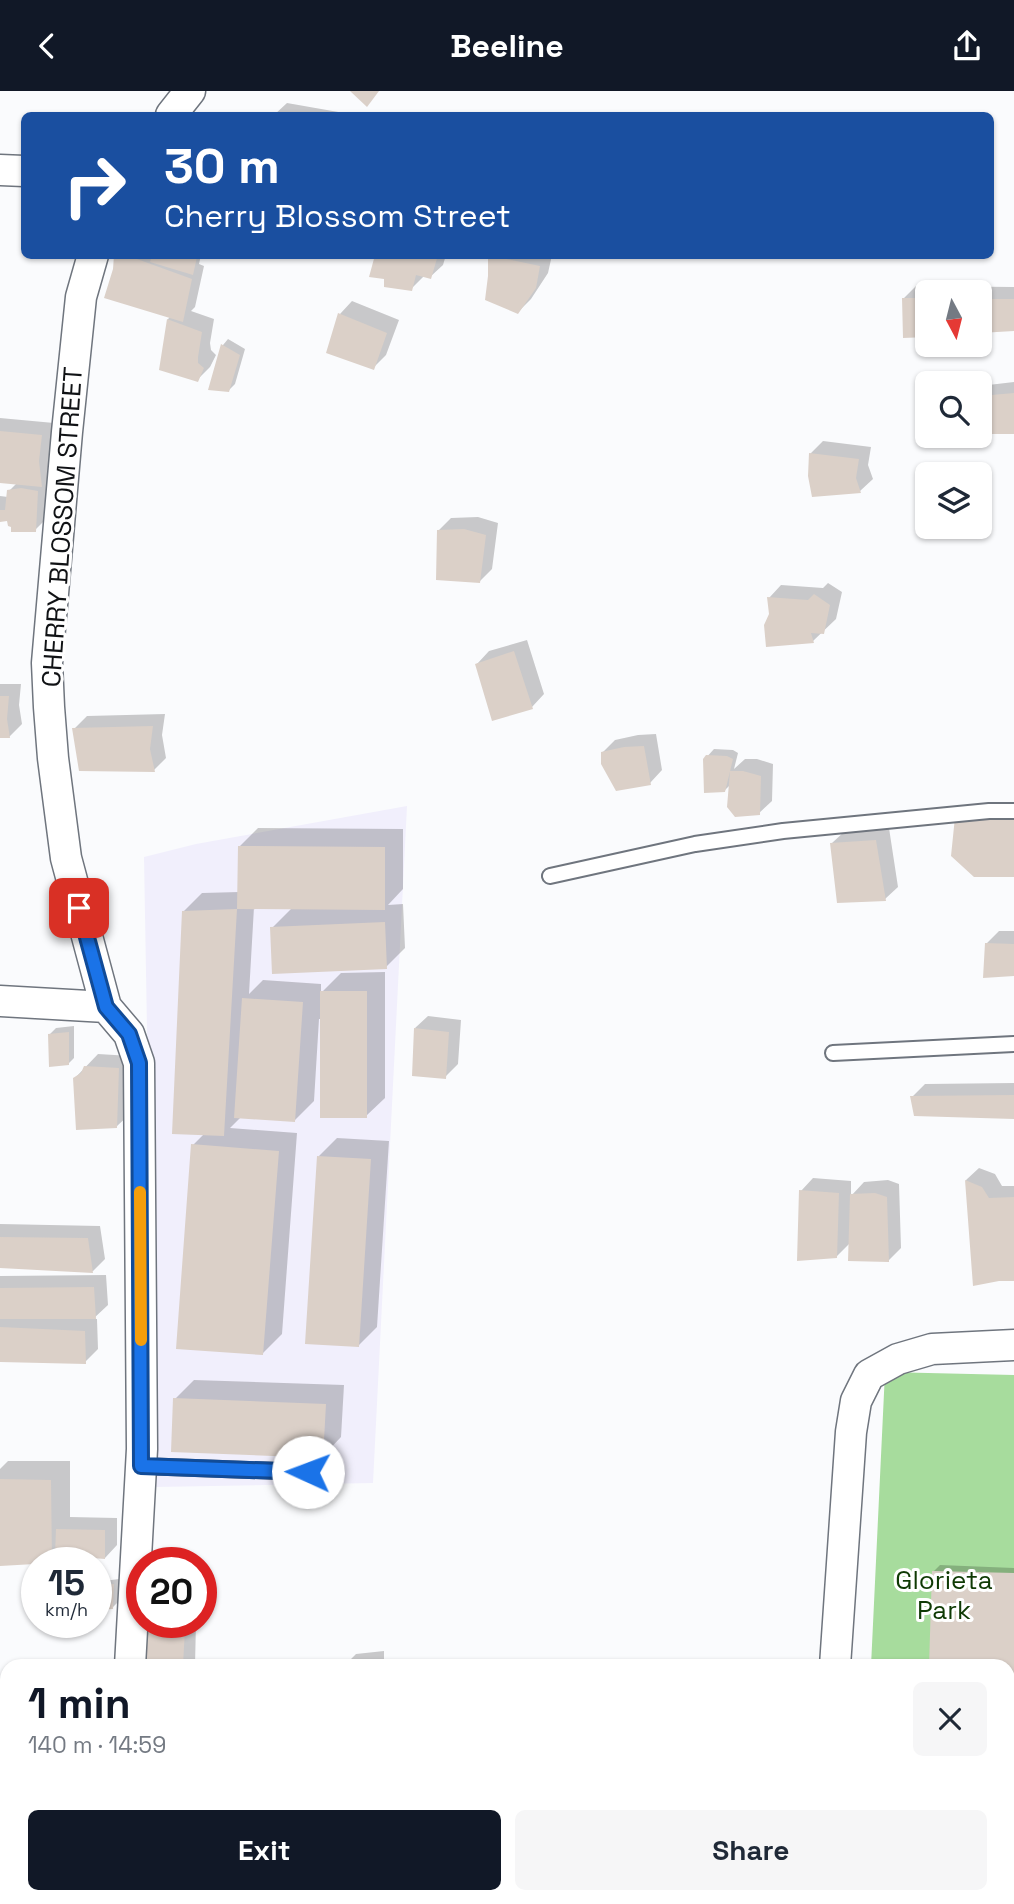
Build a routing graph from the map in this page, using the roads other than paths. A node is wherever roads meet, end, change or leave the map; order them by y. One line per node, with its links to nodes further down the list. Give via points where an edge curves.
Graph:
1 (190, 91): 2 (street)
2 (173, 112)
3 (0, 170): 4 (street)
4 (21, 171)
5 (92, 259): 9 (street, CHERRY BLOSSOM STREET, via 81,297 47,663 52,758 66,858)
6 (1014, 811): 7 (lane, via 783,831 695,844)
7 (550, 876)
8 (0, 1001): 9 (street)
9 (106, 1007): 13 (street, CHERRY BLOSSOM STREET, via 129,1034 139,1063)
10 (1014, 1044): 11 (lane)
11 (833, 1053)
12 (1014, 1345): 16 (street, via 932,1349 898,1359 869,1375 856,1401 851,1432)
13 (141, 1466): 14 (lane); 15 (street, CHERRY BLOSSOM STREET)
14 (308, 1472)
15 (130, 1659)
16 (835, 1659)

